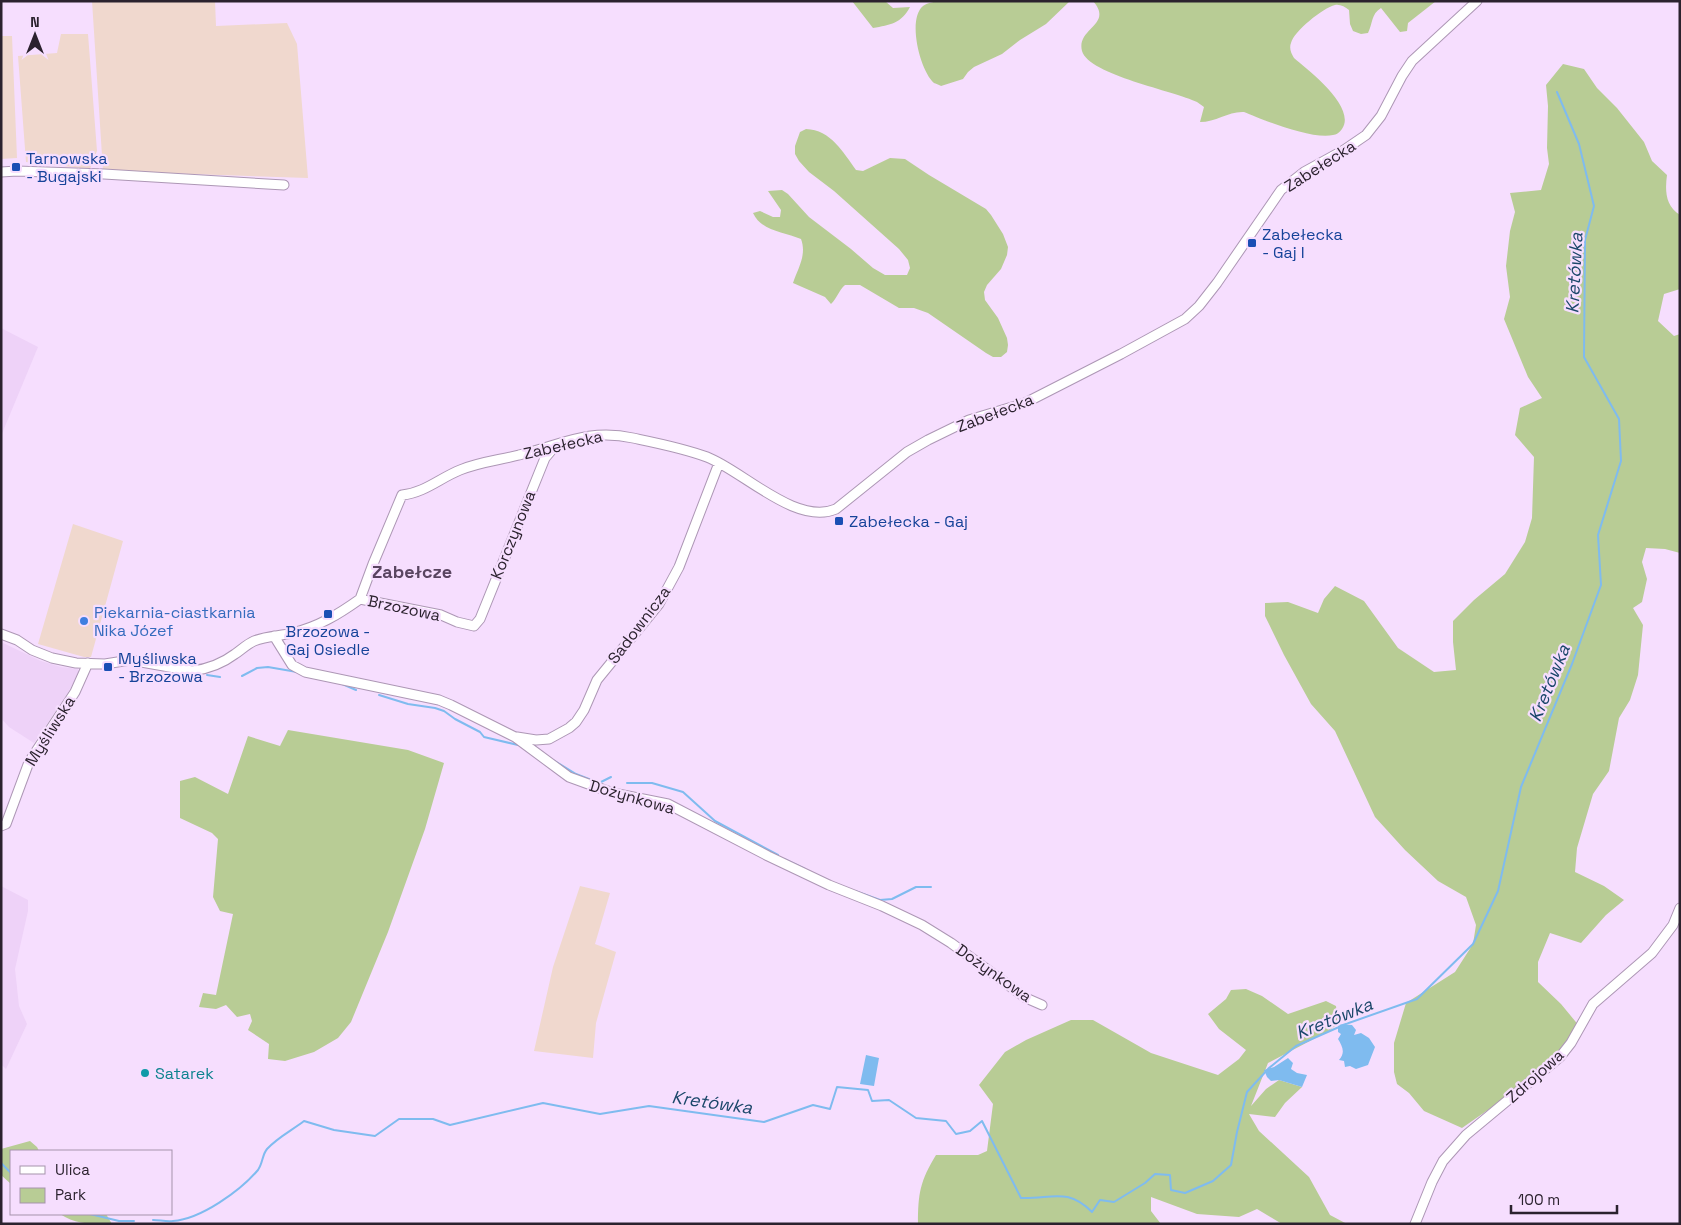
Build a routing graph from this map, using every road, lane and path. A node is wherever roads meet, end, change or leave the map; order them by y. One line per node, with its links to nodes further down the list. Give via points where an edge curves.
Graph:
1 (1477, 1): 5 (street, Zabełecka, via 1412,61 1381,116 1366,135 1304,172 1281,190 1217,284 1185,319 1026,403 969,420 928,440 907,452 827,513 794,506)
2 (1, 172): 3 (street, via 95,174)
3 (284, 186)
4 (556, 446): 5 (street, Zabełecka, via 580,438 611,434 676,448); 6 (street, Zabełecka, via 545,446 464,468 424,490 402,495); 7 (street, Korczynowa, via 545,458 480,619)
5 (719, 463): 11 (street, Sadownicza, via 679,567 659,604 597,680 576,722 549,738)
6 (360, 599): 7 (street, Brzozowa, via 441,615); 9 (street, Brzozowa, via 330,620)
7 (474, 626)
8 (1, 634): 10 (street, via 52,658)
9 (274, 636): 10 (street, Brzozowa, via 252,641 228,659 202,670 130,660); 11 (street, Dożynkowa, via 292,665 305,672 439,700)
10 (88, 664): 12 (street, Myśliwska, via 75,692 29,762 6,824)
11 (514, 737): 14 (street, Dożynkowa, via 569,777 613,793 668,804 768,856 922,925 1026,998)
12 (1, 826)
13 (1679, 912): 15 (street, Zdrojowa, via 1652,953 1593,1004 1560,1057 1466,1136 1443,1161)
14 (1042, 1004)
15 (1415, 1224)

